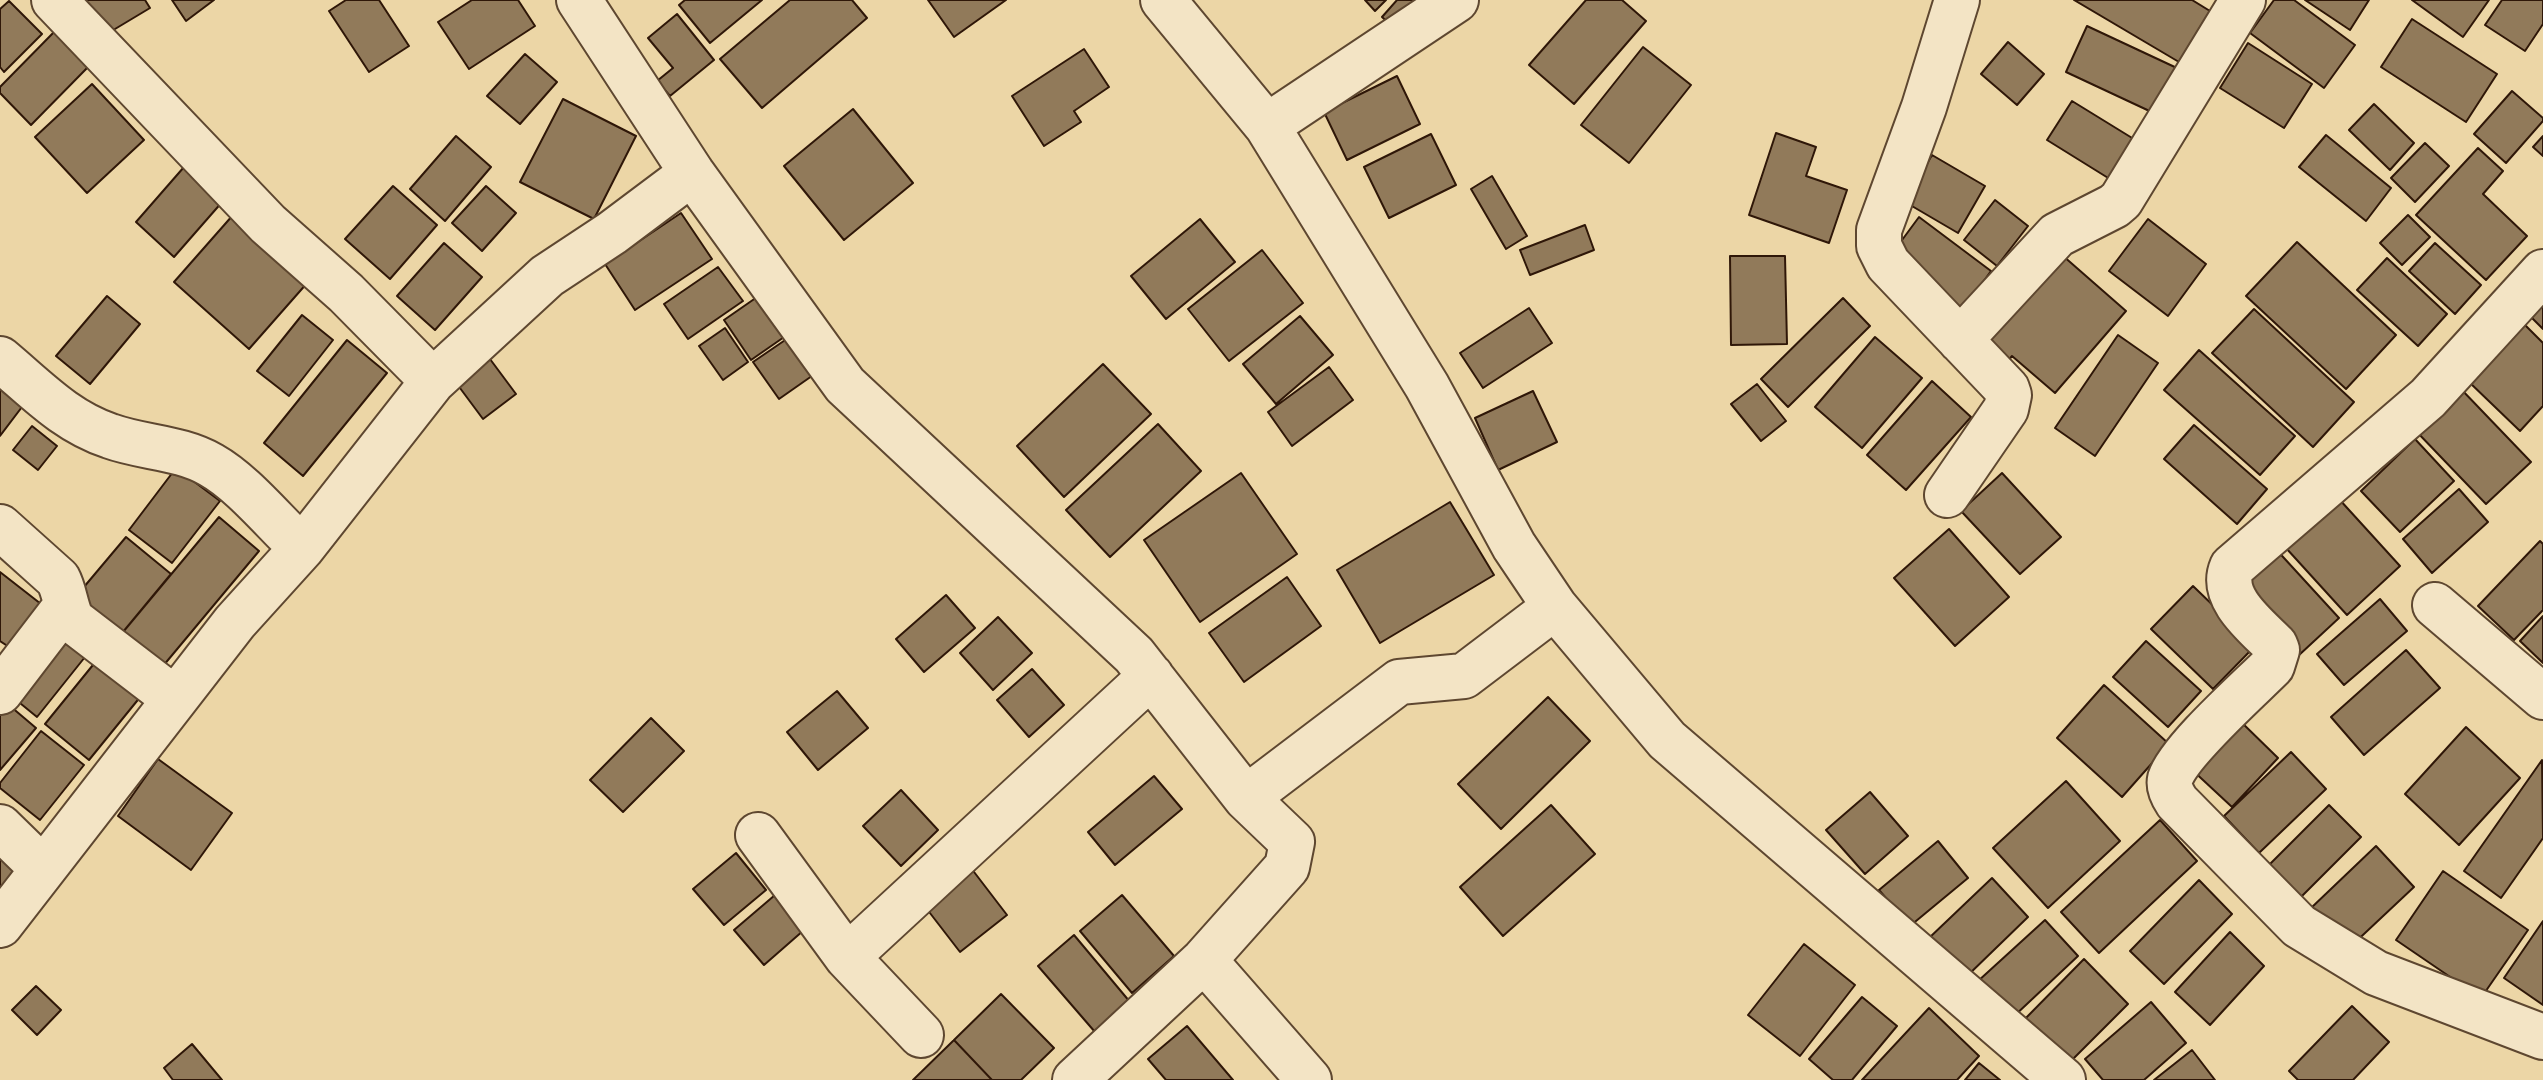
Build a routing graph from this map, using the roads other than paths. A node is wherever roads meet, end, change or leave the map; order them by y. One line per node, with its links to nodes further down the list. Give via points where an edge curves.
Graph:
1 (54, 0): 12 (street, via 268,224)
2 (579, 0): 8 (street)
3 (1163, 0): 7 (street)
4 (1456, 0): 7 (street)
5 (1957, 0): 10 (street, via 1879,230 1879,246 1888,264)
6 (2243, 0): 10 (street, via 2121,200 2057,235)
7 (1267, 126): 18 (street)
8 (692, 173): 12 (street, via 547,276); 19 (street, via 845,385)
9 (2543, 272): 31 (street, via 2428,398 2232,567 2227,577 2233,599 2275,645 2275,658 2186,753 2170,779 2177,802 2299,926 2376,973)
10 (1960, 340): 13 (street, via 2007,389 2009,403)
11 (0, 359): 15 (street, via 74,422 210,465)
12 (433, 381): 15 (street)
13 (1947, 495)
14 (0, 527): 17 (street, via 58,579)
15 (302, 548): 22 (street)
16 (2435, 605): 21 (street)
17 (65, 607): 20 (street); 22 (street, via 72,620)
18 (1555, 607): 23 (street, via 1464,676 1399,682); 34 (street, via 1667,740)
19 (1151, 676): 23 (street); 28 (street)
20 (0, 692)
21 (2543, 697)
22 (175, 699): 26 (street)
23 (1246, 798): 29 (street, via 1292,842 1287,867)
24 (0, 827): 26 (street)
25 (758, 835): 28 (street)
26 (43, 869): 27 (street)
27 (0, 925)
28 (847, 957): 30 (street)
29 (1204, 960): 32 (street); 33 (street)
30 (921, 1035)
31 (2543, 1037)
32 (1075, 1080)
33 (1309, 1080)
34 (2063, 1080)

